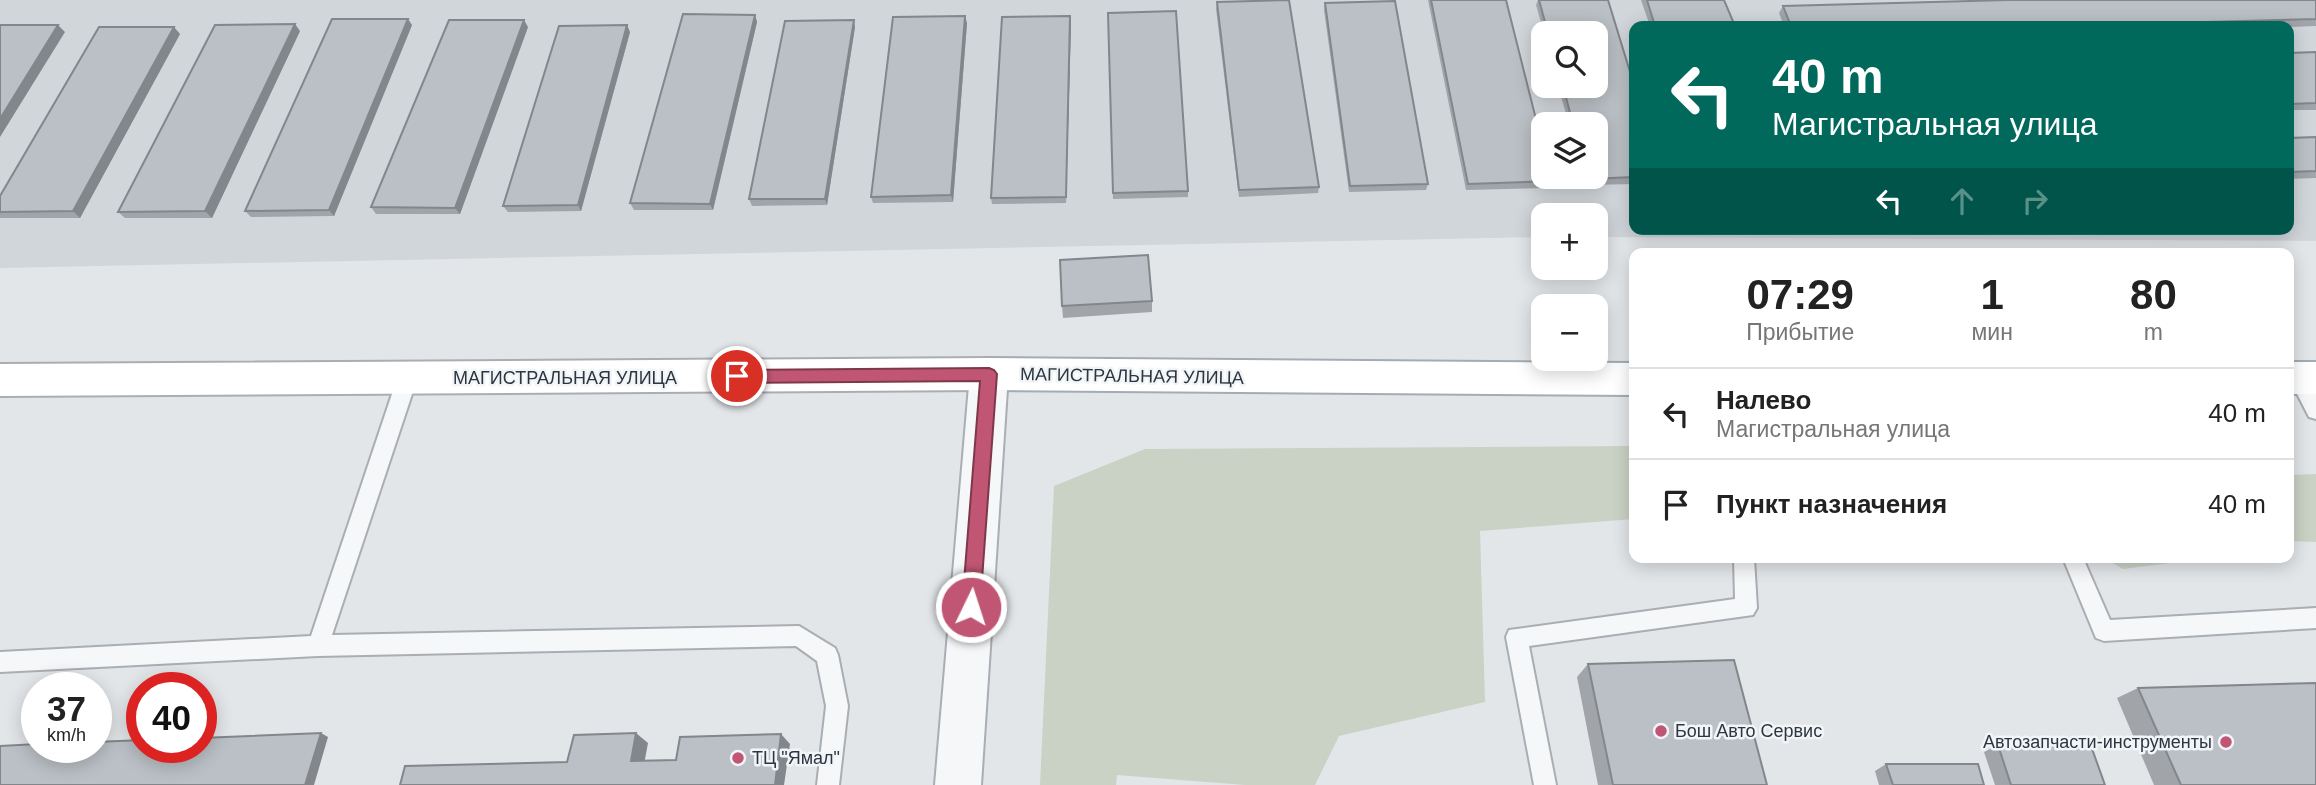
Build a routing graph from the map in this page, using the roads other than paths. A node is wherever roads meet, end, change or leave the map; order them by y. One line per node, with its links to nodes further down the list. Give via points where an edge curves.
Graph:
1 (989, 374): 3 (main road, МАГИСТРАЛЬНАЯ УЛИЦА); 4 (main road, МАГИСТРАЛЬНАЯ УЛИЦА); 13 (street)
2 (2301, 378): 6 (lane)
3 (407, 379): 5 (main road, МАГИСТРАЛЬНАЯ УЛИЦА); 10 (lane)
4 (1629, 379)
5 (0, 380)
6 (2316, 411)
7 (1744, 563): 14 (lane, via 1746,608 1517,637)
8 (2075, 563): 9 (lane, via 2104,631)
9 (2316, 618)
10 (318, 646): 11 (lane); 12 (lane, via 799,636 827,655 837,706)
11 (0, 662)
12 (828, 785)
13 (958, 785)
14 (1545, 785)

